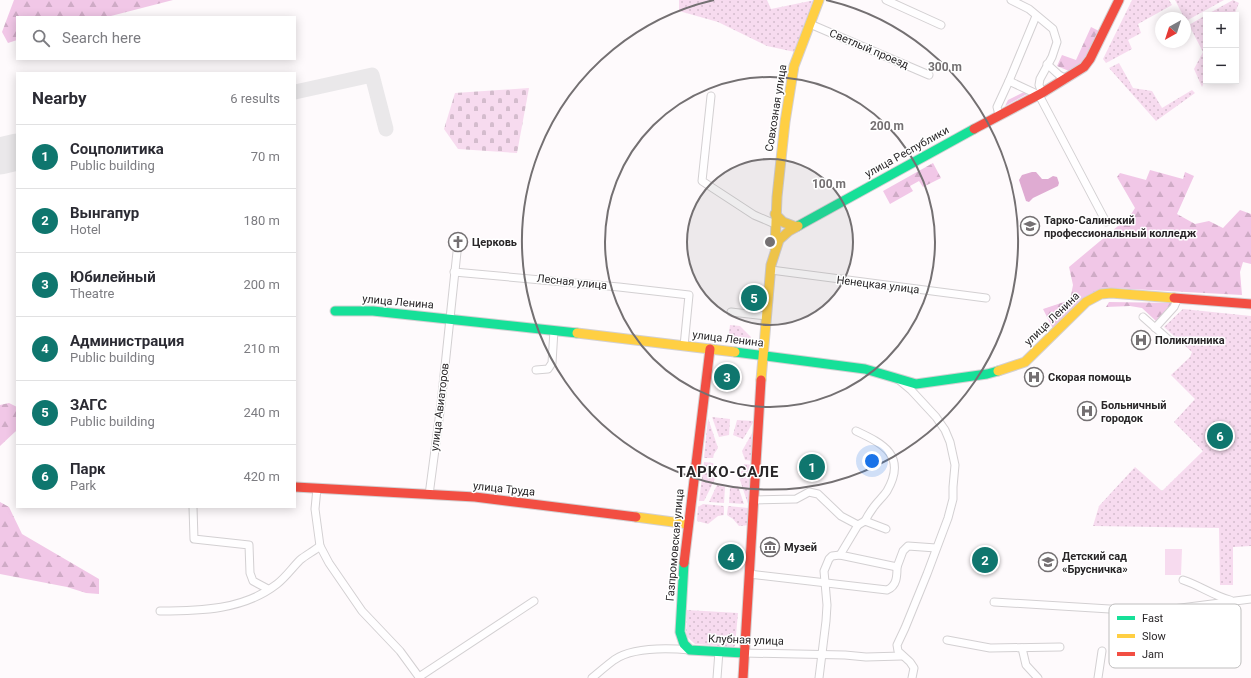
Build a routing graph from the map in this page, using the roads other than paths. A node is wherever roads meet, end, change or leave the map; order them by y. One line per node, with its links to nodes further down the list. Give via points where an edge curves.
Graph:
1 (819, 0): 6 (street, Совхозная улица)
2 (886, 0): 7 (street)
3 (1011, 0): 5 (street)
4 (1119, 0): 10 (street, улица Республики, via 1087,63)
5 (1036, 16): 8 (street, via 1053,29 1057,42); 11 (street)
6 (810, 24): 9 (street, Светлый проезд); 15 (street, Совхозная улица, via 794,66)
7 (941, 25)
8 (1047, 64): 10 (street); 12 (street, via 1039,85)
9 (929, 75)
10 (1066, 79): 12 (street, улица Республики)
11 (1009, 81): 12 (street); 14 (street, via 997,107)
12 (1041, 94): 14 (street, улица Республики); 16 (street)
13 (711, 96): 17 (street, via 702,180 749,212)
14 (999, 115): 18 (street, улица Республики)
15 (775, 214): 17 (street, Совхозная улица); 18 (street, via 783,222)
16 (1106, 222)
17 (774, 224): 19 (street, Совхозная улица)
18 (796, 227): 19 (street, улица Республики, via 779,240)
19 (776, 251): 21 (street, улица Республики)
20 (456, 252): 22 (street, улица Авиаторов)
21 (771, 270): 23 (street, Ненецкая улица); 28 (street, улица Республики)
22 (454, 272): 30 (street, улица Авиаторов); 34 (street, Лесная улица, via 689,295)
23 (986, 298)
24 (1178, 298): 25 (street, улица Ленина); 31 (street, via 1174,307); 39 (street, улица Ленина, via 1101,294 1086,302 1025,362 987,374)
25 (1251, 304)
26 (335, 311): 30 (street, улица Ленина, via 373,311)
27 (731, 312): 28 (street)
28 (766, 316): 36 (street, улица Республики)
29 (1143, 317): 31 (street)
30 (450, 319): 32 (street, улица Ленина); 44 (street, улица Авиаторов)
31 (1155, 328): 33 (street)
32 (554, 330): 34 (street, улица Ленина); 37 (street, via 552,363 548,369)
33 (1169, 340)
34 (684, 346): 35 (street, улица Ленина)
35 (710, 349): 36 (street, улица Ленина); 48 (street, Газпромовская улица)
36 (762, 356): 38 (street, улица Ленина, via 865,369); 45 (street, улица Республики)
37 (536, 370)
38 (897, 379): 39 (street, улица Ленина); 40 (street, улица Ленина)
39 (924, 384): 40 (street, via 918,389)
40 (916, 396): 51 (street, улица Ленина, via 945,430 955,465 953,499)
41 (856, 431): 47 (street, via 880,443 891,454 895,468 887,491)
42 (296, 487): 43 (street, улица Труда)
43 (317, 488): 44 (street, улица Труда); 50 (street, via 315,509)
44 (429, 496): 48 (street, улица Труда, via 475,497)
45 (754, 500): 47 (street, via 796,499 809,492 818,494 838,513); 54 (street, улица Республики)
46 (193, 508): 57 (street, via 194,539 249,545 250,573 253,582)
47 (861, 523): 49 (street); 52 (street)
48 (688, 524): 65 (street, Газпромовская улица)
49 (886, 529)
50 (320, 546): 57 (street, via 300,560); 59 (street, via 362,611 400,651 419,677)
51 (936, 548): 53 (street, via 908,546 902,551); 75 (street, улица Ленина, via 897,645)
52 (840, 555): 53 (street); 56 (street, via 832,556 826,564)
53 (897, 567): 56 (street, via 894,584 887,590)
54 (749, 574): 56 (street); 73 (street, улица Республики)
55 (1183, 580): 60 (street)
56 (826, 583): 74 (street, via 826,621)
57 (268, 590): 64 (street, via 222,608)
58 (1251, 599): 60 (street)
59 (534, 601)
60 (1232, 601): 62 (street)
61 (994, 602): 63 (street)
62 (1210, 604)
63 (1109, 609)
64 (160, 611)
65 (680, 632): 69 (street, Газпромовская улица); 70 (street, via 684,644)
66 (947, 640): 68 (street, via 990,648)
67 (1060, 647): 68 (street)
68 (1022, 648): 81 (street, via 1026,665)
69 (676, 649): 70 (street); 76 (street, via 629,653 615,660)
70 (690, 650): 72 (street, Клубная улица)
71 (1102, 651): 82 (street)
72 (719, 652): 73 (street, Клубная улица); 77 (street)
73 (744, 653): 74 (street, Клубная улица); 78 (street, улица Республики)
74 (822, 655): 75 (street, Клубная улица); 79 (street)
75 (902, 656): 80 (street, via 914,668)
76 (592, 678)
77 (717, 678)
78 (743, 678)
79 (819, 678)
80 (912, 678)
81 (1038, 678)
82 (1098, 678)

